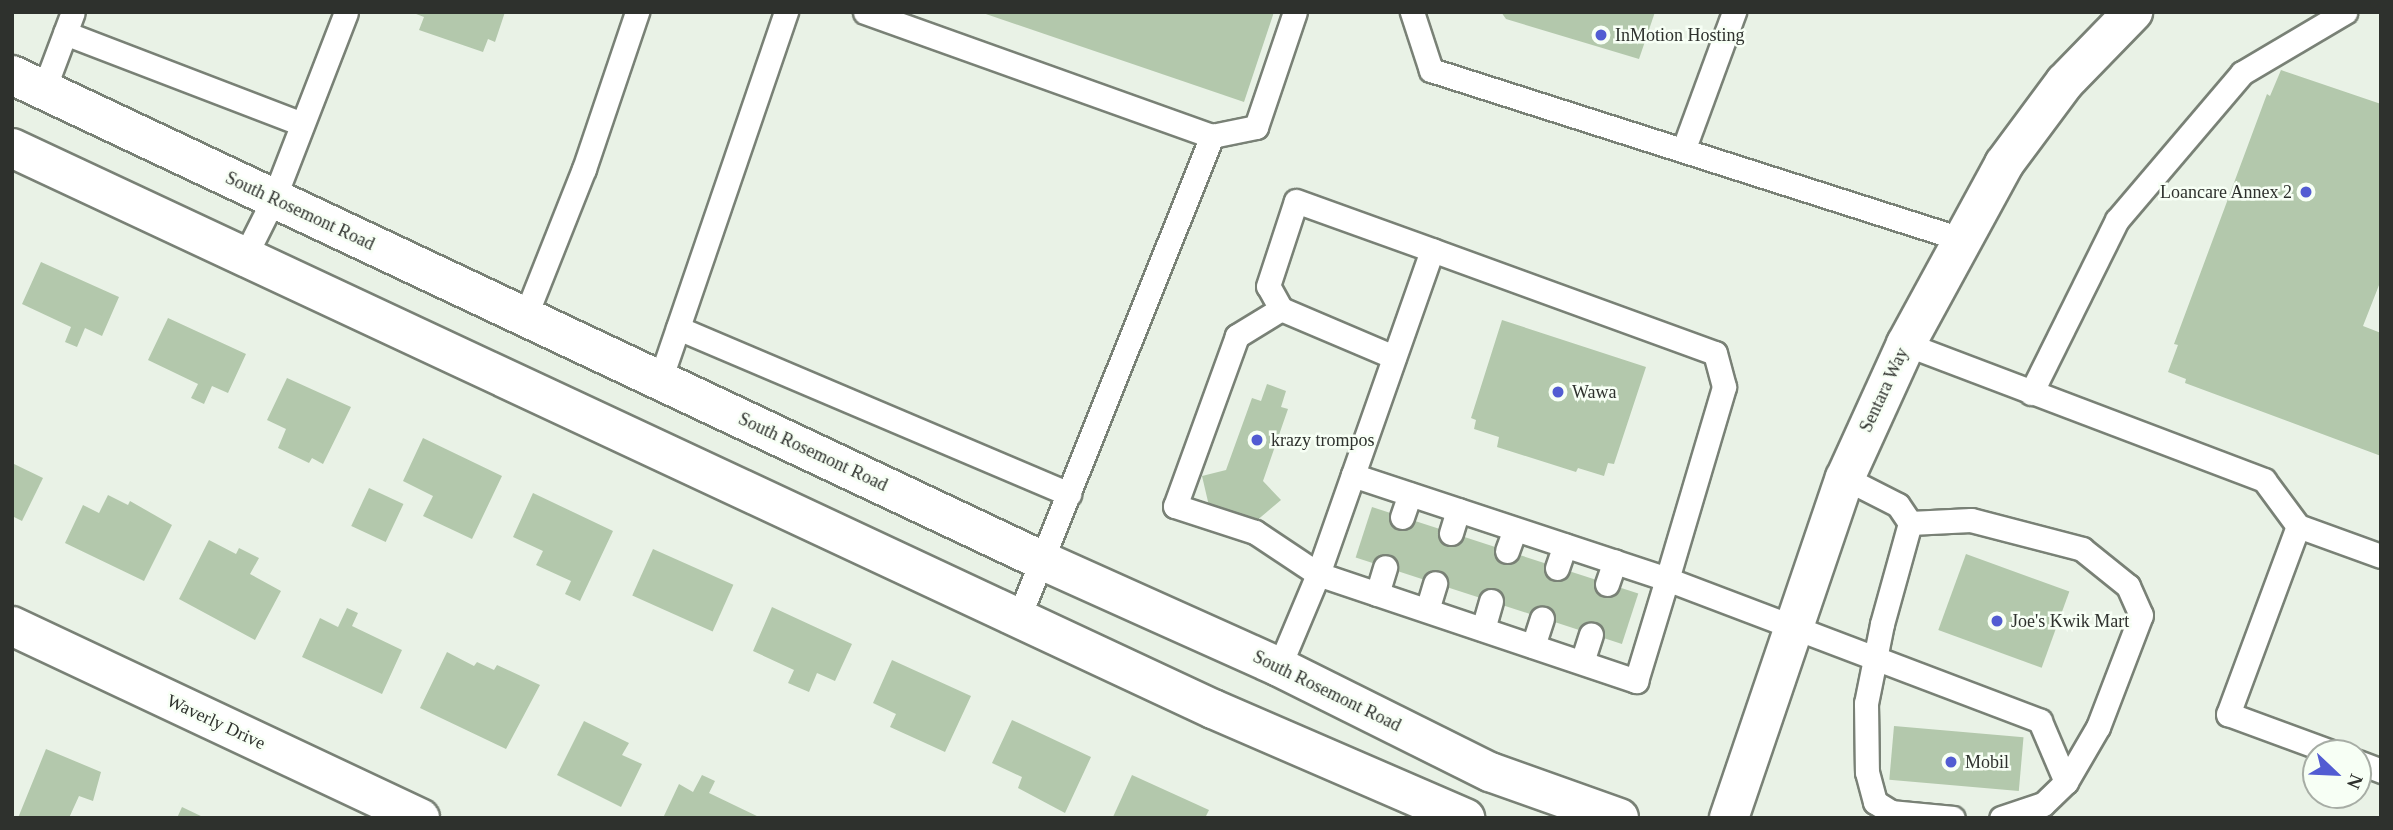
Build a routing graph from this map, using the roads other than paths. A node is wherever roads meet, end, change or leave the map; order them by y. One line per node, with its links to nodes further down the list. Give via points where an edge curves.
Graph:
1 (346, 12): 12 (lane)
2 (637, 12): 21 (lane, via 584,169)
3 (786, 12): 22 (lane)
4 (865, 12): 13 (lane)
5 (1295, 12): 13 (lane, via 1256,127)
6 (1412, 12): 15 (lane, via 1431,70)
7 (1734, 12): 15 (lane)
8 (2133, 12): 17 (main road, Sentara Way, via 2066,82 2012,153)
9 (2345, 12): 26 (lane, via 2242,73 2117,220)
10 (69, 22): 11 (lane); 12 (lane)
11 (28, 82): 16 (main road, South Rosemont Road)
12 (302, 124): 16 (lane)
13 (1212, 136): 29 (lane)
14 (12, 148): 19 (main road)
15 (1684, 148): 17 (lane)
16 (274, 198): 19 (lane); 21 (main road, South Rosemont Road)
17 (1964, 240): 23 (main road, Sentara Way)
18 (1432, 250): 20 (lane, via 1296,201 1268,286); 24 (lane); 45 (lane, via 1715,353 1724,387)
19 (245, 256): 52 (main road)
20 (1281, 309): 24 (lane); 44 (lane, via 1237,336 1175,506 1255,532)
21 (526, 317): 25 (main road, South Rosemont Road)
22 (678, 328): 25 (lane); 29 (lane)
23 (1906, 344): 26 (lane); 28 (main road, Sentara Way)
24 (1394, 356): 27 (lane)
25 (660, 380): 40 (main road, South Rosemont Road)
26 (2031, 393): 34 (lane, via 2264,480)
27 (1353, 475): 30 (lane); 44 (lane)
28 (1845, 478): 33 (lane, via 1898,505); 53 (main road, Sentara Way)
29 (1069, 494): 40 (lane)
30 (1410, 494): 31 (lane); 32 (lane)
31 (1458, 510): 35 (lane); 36 (lane)
32 (1402, 517)
33 (1910, 523): 58 (lane); 62 (lane, via 1971,520 2081,549 2128,586 2141,615 2098,727)
34 (2298, 526): 39 (lane); 61 (lane, via 2228,714)
35 (1515, 529): 37 (lane); 38 (lane)
36 (1451, 533)
37 (1565, 545): 41 (lane); 43 (lane)
38 (1507, 551)
39 (2381, 556)
40 (1041, 560): 52 (lane); 60 (main road, South Rosemont Road)
41 (1615, 561): 45 (lane); 47 (lane)
42 (1385, 566): 48 (lane)
43 (1558, 568)
44 (1318, 574): 48 (lane); 60 (lane)
45 (1667, 579): 53 (lane); 59 (lane, via 1636,681)
46 (1435, 583): 50 (lane)
47 (1607, 584)
48 (1377, 594): 50 (lane)
49 (1491, 601): 55 (lane)
50 (1427, 610): 55 (lane)
51 (1542, 618): 57 (lane)
52 (1018, 619): 65 (main road)
53 (1796, 625): 58 (lane); 67 (main road, Sentara Way)
54 (12, 626): 64 (main road, Waverly Drive)
55 (1483, 629): 57 (lane)
56 (1591, 634): 59 (lane)
57 (1533, 646): 59 (lane)
58 (1875, 661): 62 (lane, via 2040,721); 63 (lane, via 1867,703 1867,772 1875,802)
59 (1582, 662)
60 (1279, 667): 66 (main road, South Rosemont Road, via 1490,772)
61 (2302, 741)
62 (2066, 782): 69 (lane, via 2043,804)
63 (1891, 815): 68 (lane)
64 (420, 818)
65 (1465, 818)
66 (1619, 818)
67 (1729, 818)
68 (1953, 818)
69 (2001, 818)

